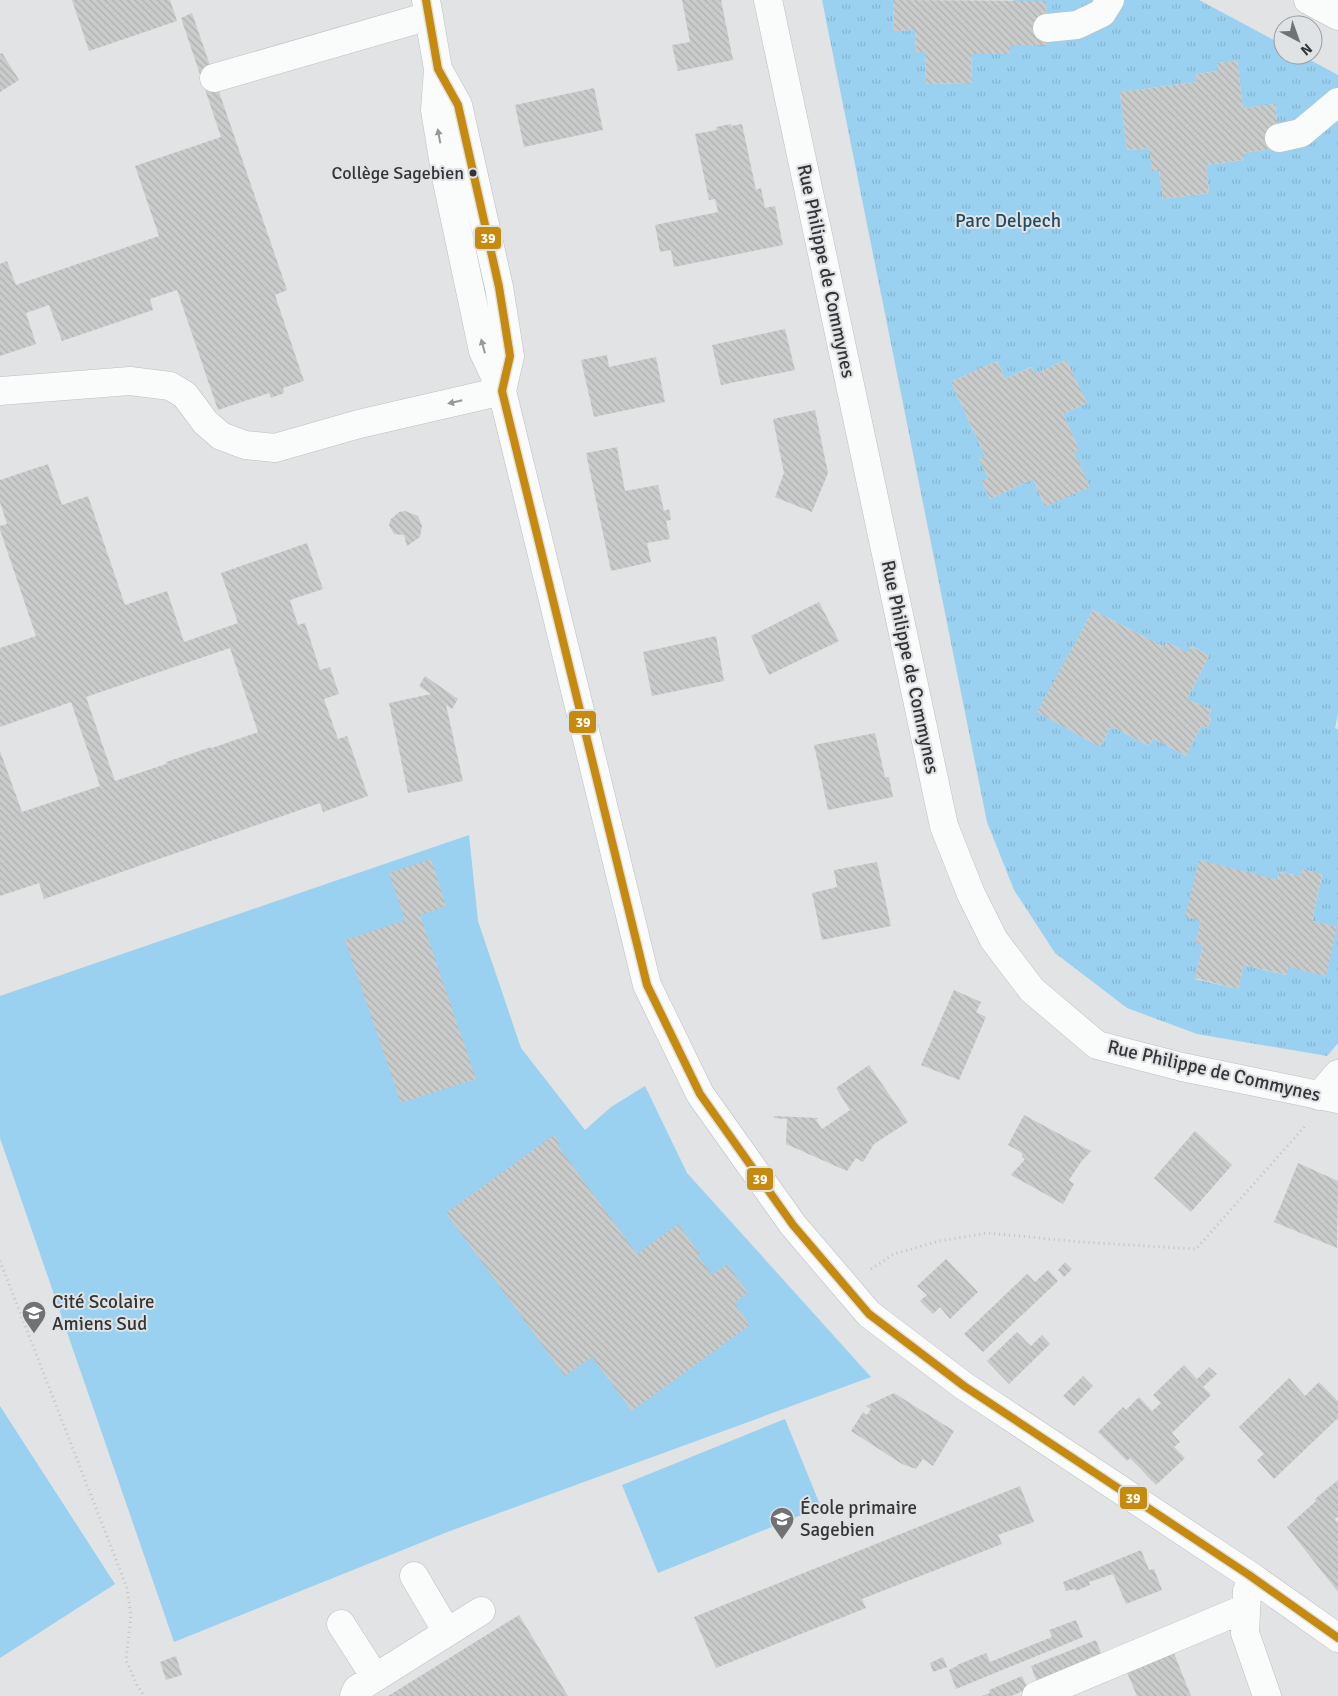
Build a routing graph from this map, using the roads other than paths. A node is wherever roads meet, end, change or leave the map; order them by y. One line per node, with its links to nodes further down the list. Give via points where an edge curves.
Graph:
1 (768, 0): 12 (street, Rue Philippe de Commynes, via 944,826 971,894 994,940 1032,990 1097,1044 1182,1067)
2 (1110, 0): 6 (street, via 1102,13 1077,25)
3 (1308, 0): 5 (street)
4 (428, 8): 7 (street); 11 (street, one-way to 4, via 510,356 499,287 458,105 438,69)
5 (1338, 16)
6 (1047, 28)
7 (214, 78)
8 (1338, 102): 9 (street, via 1302,133)
9 (1279, 138)
10 (0, 391): 11 (street, one-way to 10, via 359,424 275,448 245,445 221,436 205,422 185,395 170,386 130,381)
11 (502, 391): 13 (street, via 647,984 700,1094 793,1225 869,1314 964,1386)
12 (1331, 1092)
13 (1249, 1575): 15 (street); 19 (street)
14 (414, 1576): 18 (street)
15 (1246, 1608): 22 (street); 23 (street, via 1245,1633)
16 (481, 1611): 18 (street)
17 (341, 1624): 20 (street)
18 (447, 1632): 20 (street)
19 (1338, 1638)
20 (375, 1677): 21 (street, via 357,1688)
21 (354, 1696)
22 (1036, 1696)
23 (1267, 1696)

